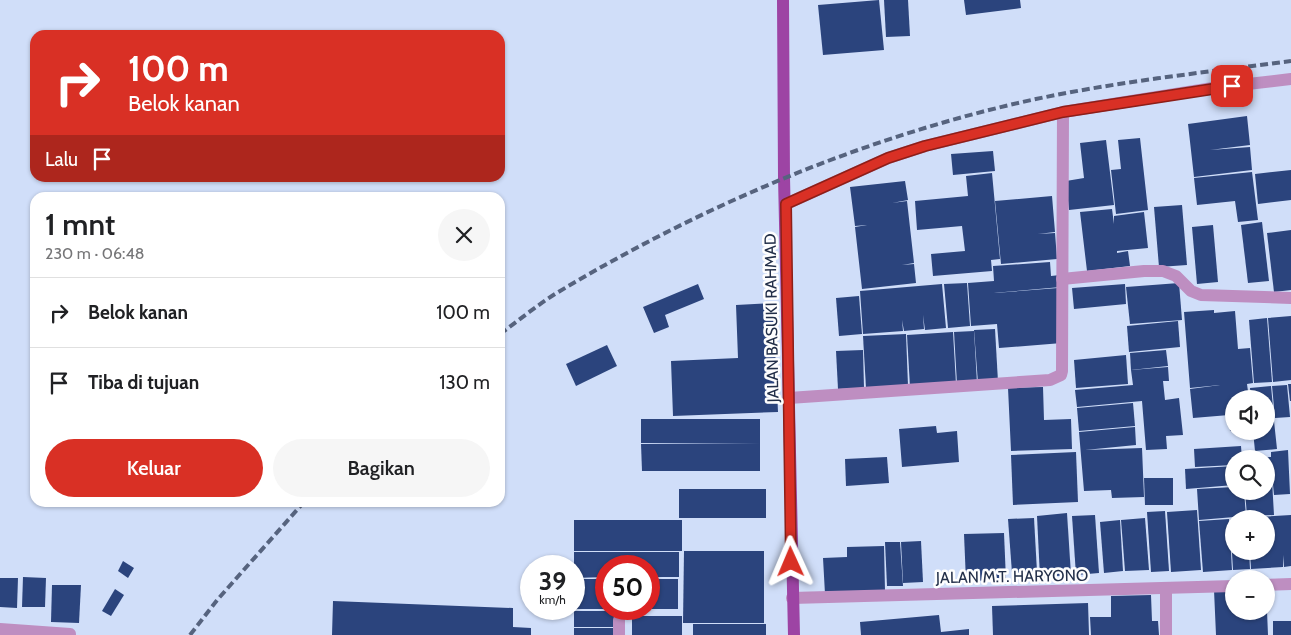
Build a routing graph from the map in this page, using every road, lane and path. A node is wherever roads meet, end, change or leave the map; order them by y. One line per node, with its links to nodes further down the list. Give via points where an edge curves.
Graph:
1 (783, 0): 4 (main road, JALAN BASUKI RAHMAD)
2 (1291, 79): 3 (street)
3 (1063, 112): 4 (street, via 888,158); 5 (street)
4 (786, 204): 7 (main road, JALAN BASUKI RAHMAD)
5 (1062, 279): 6 (street, via 1163,272 1176,276 1191,291 1201,295); 7 (street, via 1062,371 1056,378)
6 (1291, 298)
7 (789, 398): 12 (main road, JALAN BASUKI RAHMAD)
8 (1291, 584): 9 (street)
9 (1275, 585)
10 (1225, 586): 11 (street, JALAN M.T. HARYONO)
11 (1166, 589): 12 (street, JALAN M.T. HARYONO); 18 (street)
12 (792, 598): 17 (main road, JALAN BASUKI RAHMAD)
13 (619, 620): 16 (street)
14 (0, 629): 15 (street)
15 (70, 634)
16 (619, 635)
17 (794, 635)
18 (1166, 635)

